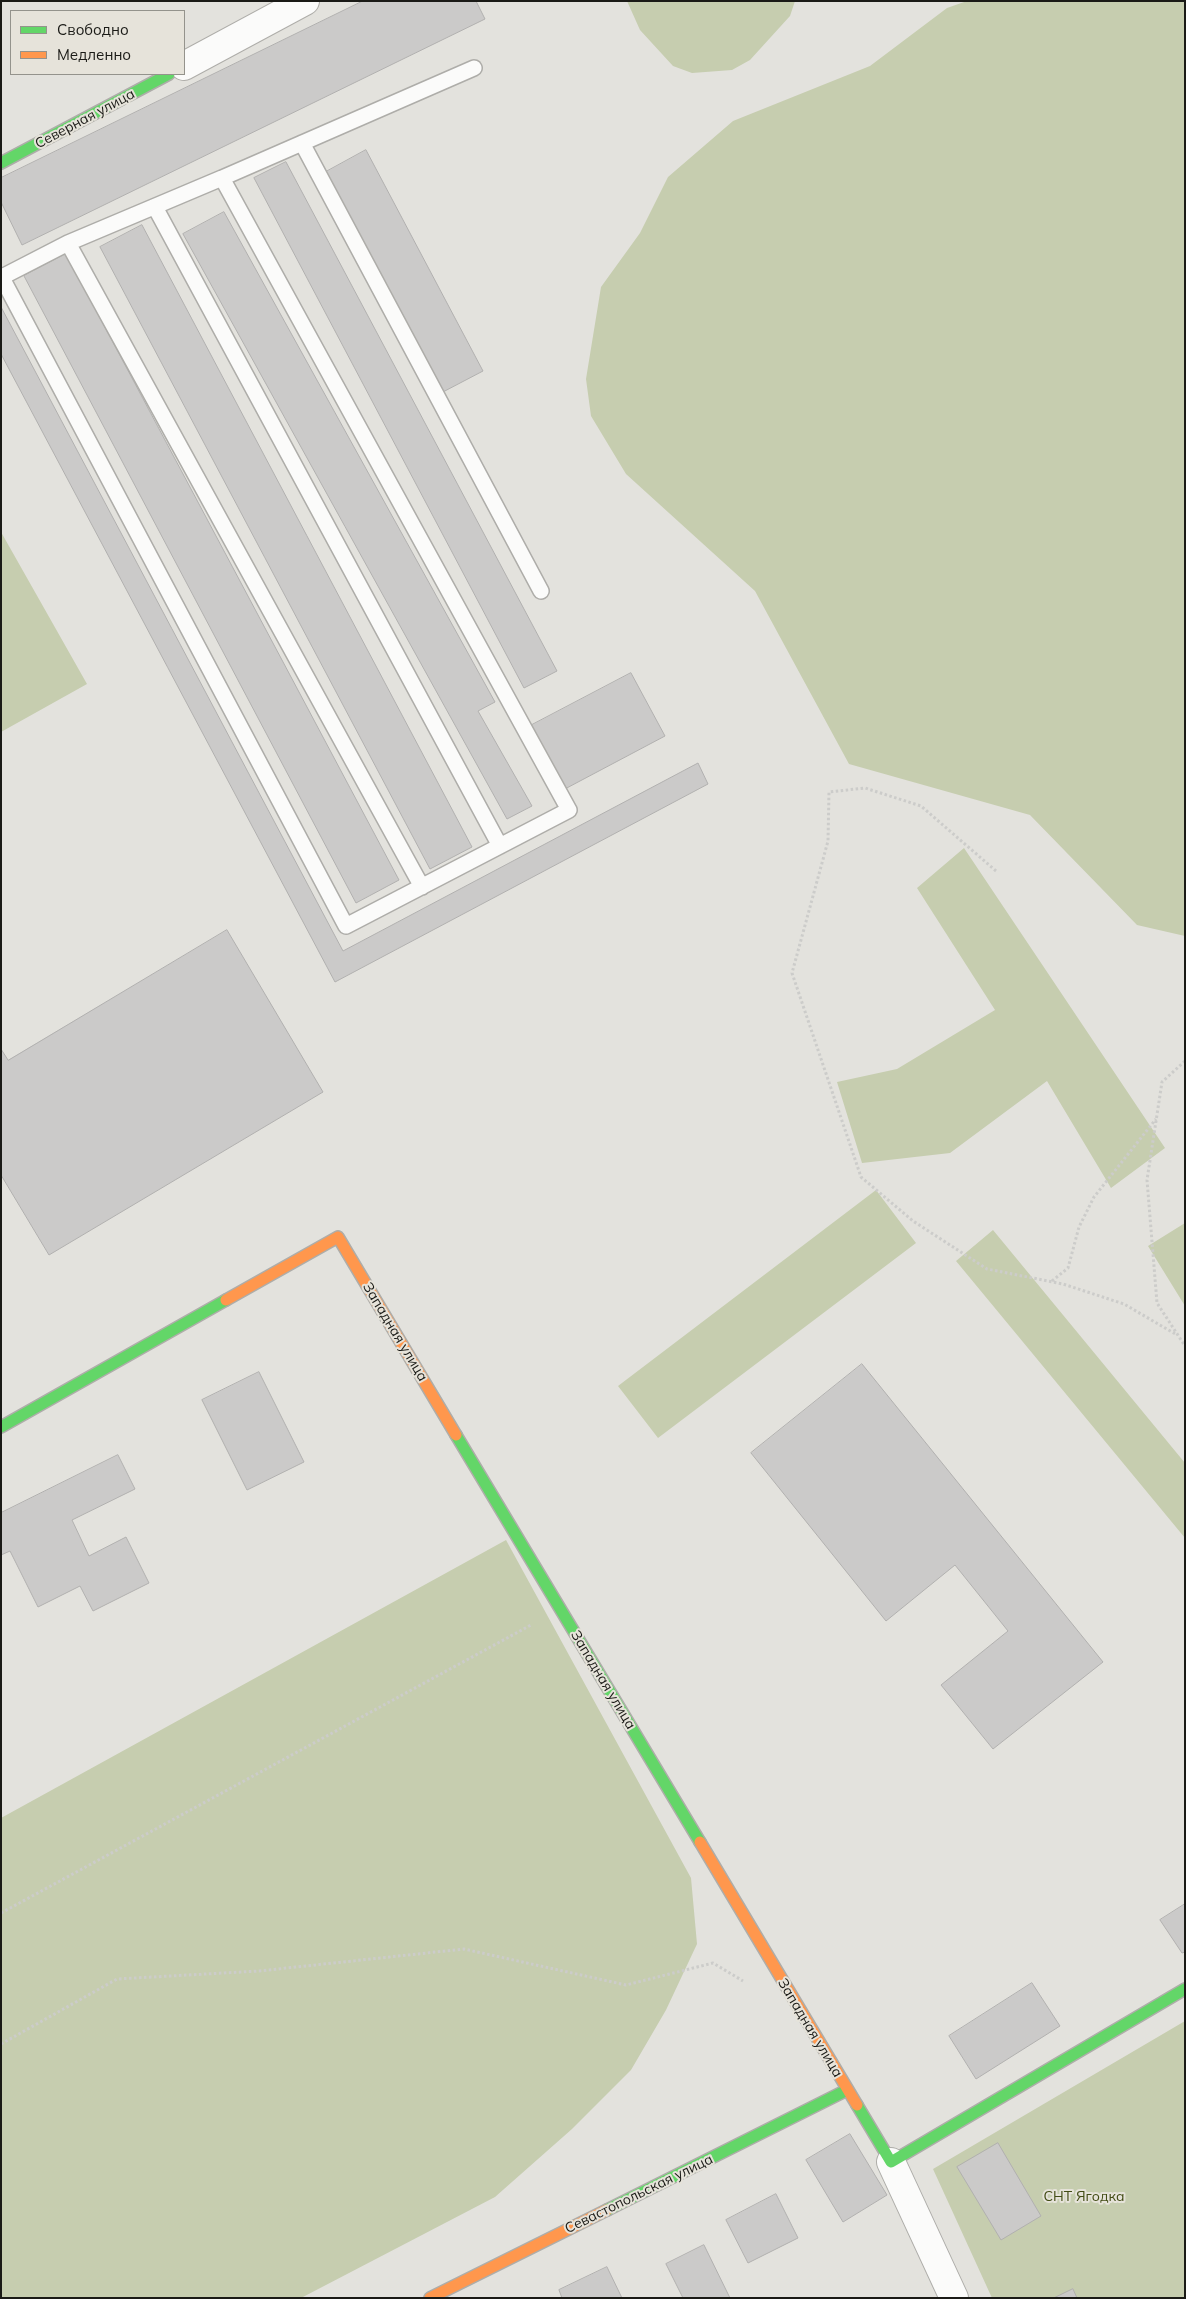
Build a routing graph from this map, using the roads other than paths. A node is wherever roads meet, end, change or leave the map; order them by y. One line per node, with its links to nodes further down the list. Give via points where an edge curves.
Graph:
1 (305, 1): 2 (street)
2 (185, 65)
3 (474, 68): 5 (lane)
4 (167, 75): 6 (street, Северная улица)
5 (302, 143): 7 (lane); 11 (lane)
6 (1, 163)
7 (222, 178): 8 (lane); 12 (lane, via 569,810)
8 (155, 206): 9 (lane); 12 (lane)
9 (68, 242): 10 (lane); 13 (lane)
10 (2, 276): 13 (lane, via 346,926)
11 (541, 591)
12 (500, 846): 13 (lane)
13 (422, 887)
14 (1, 1427): 16 (street, Западная улица, via 338,1237)
15 (1185, 1989): 17 (street)
16 (847, 2090): 17 (street, Западная улица); 18 (street, Севастопольская улица)
17 (891, 2162): 19 (street)
18 (430, 2298)
19 (954, 2298)

